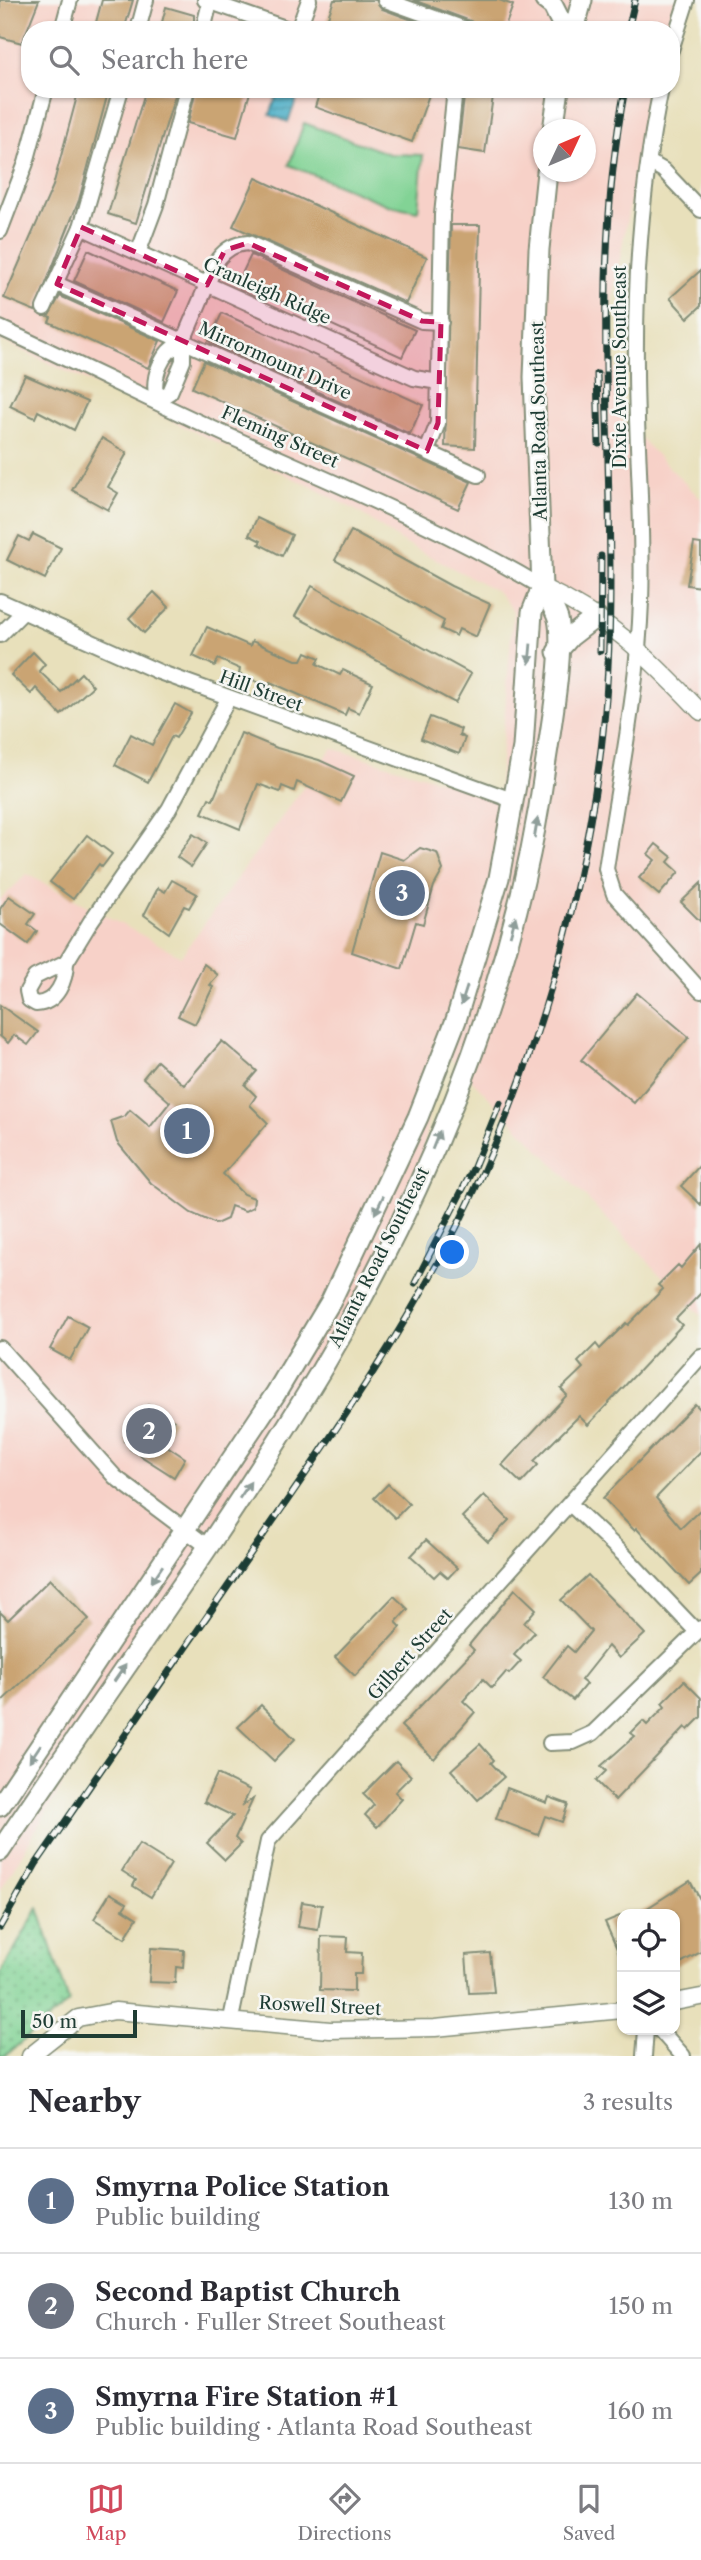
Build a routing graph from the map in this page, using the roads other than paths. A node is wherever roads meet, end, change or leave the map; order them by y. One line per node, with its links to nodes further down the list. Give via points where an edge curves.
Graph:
1 (70, 0): 9 (street)
2 (146, 0): 10 (street)
3 (309, 0): 13 (street)
4 (386, 0): 14 (street)
5 (545, 0): 15 (main road)
6 (582, 0): 16 (main road)
7 (687, 0): 17 (street)
8 (208, 1): 11 (street); 12 (street)
9 (64, 21)
10 (140, 21)
11 (205, 21)
12 (265, 21)
13 (301, 21)
14 (443, 21)
15 (559, 21)
16 (576, 21)
17 (680, 22)
18 (44, 98): 29 (street, via 26,163)
19 (118, 98): 28 (street)
20 (185, 98): 30 (street)
21 (454, 98): 34 (street, via 442,215)
22 (558, 98): 24 (main road)
23 (660, 98): 25 (street, Dixie Avenue Southeast)
24 (555, 119)
25 (649, 162): 27 (street, via 663,170); 46 (street, Dixie Avenue Southeast, via 636,328 642,600)
26 (546, 182): 41 (main road, Atlanta Road Southeast, via 534,377)
27 (701, 210)
28 (81, 227): 30 (street, Cranleigh Ridge); 31 (street)
29 (0, 231)
30 (138, 253): 32 (street, Cranleigh Ridge)
31 (57, 284): 33 (street); 36 (street, Mirrormount Drive)
32 (207, 285): 34 (street, via 225,250 248,243 422,321); 36 (street); 37 (street, Cranleigh Ridge, via 414,378)
33 (44, 308)
34 (442, 322): 37 (street)
35 (0, 328): 38 (street, Fleming Street)
36 (183, 341): 38 (street, via 169,348 152,384); 39 (street, Mirrormount Drive)
37 (439, 382): 39 (street, via 438,423)
38 (157, 400): 41 (street, Fleming Street, via 343,486)
39 (427, 451): 40 (street, Mirrormount Drive)
40 (478, 475)
41 (542, 587): 44 (street); 47 (main road, Atlanta Road Southeast, via 558,619); 50 (main road, Atlanta Road Southeast, one-way to 50, via 532,612)
42 (0, 601): 43 (street, Hill Street)
43 (23, 612): 45 (street); 48 (street, Hill Street)
44 (596, 617): 46 (street); 47 (main road)
45 (0, 635)
46 (638, 646): 49 (street); 52 (street, Dixie Avenue Southeast, via 606,876 614,894)
47 (558, 652): 57 (main road, Atlanta Road Southeast, one-way to 47, via 298,1408 352,1315 398,1226 454,1096 499,974 528,866)
48 (228, 699): 50 (street, Hill Street); 51 (street, via 169,809)
49 (701, 712)
50 (515, 801): 56 (main road, Atlanta Road Southeast, one-way to 56, via 496,890 456,1020 380,1203 317,1324)
51 (66, 962)
52 (701, 991)
53 (0, 1348): 56 (street, via 115,1478)
54 (701, 1356): 55 (street, Gilbert Street)
55 (569, 1504): 58 (street); 65 (street, Gilbert Street, via 268,1841)
56 (185, 1532): 57 (street); 60 (main road, Atlanta Road Southeast, one-way to 60)
57 (207, 1546): 61 (main road, Atlanta Road Southeast, one-way to 57)
58 (699, 1630): 59 (street, via 593,1733 573,1742)
59 (550, 1743)
60 (0, 1805)
61 (0, 1851)
62 (701, 1997): 63 (street)
63 (680, 2001)
64 (617, 2010): 65 (street, Roswell Street, via 435,2028 330,2030)
65 (231, 2019): 68 (street, Roswell Street, via 140,2011 95,2013 67,2025)
66 (646, 2035): 69 (street)
67 (664, 2035): 70 (street)
68 (30, 2056)
69 (644, 2056)
70 (683, 2056)

